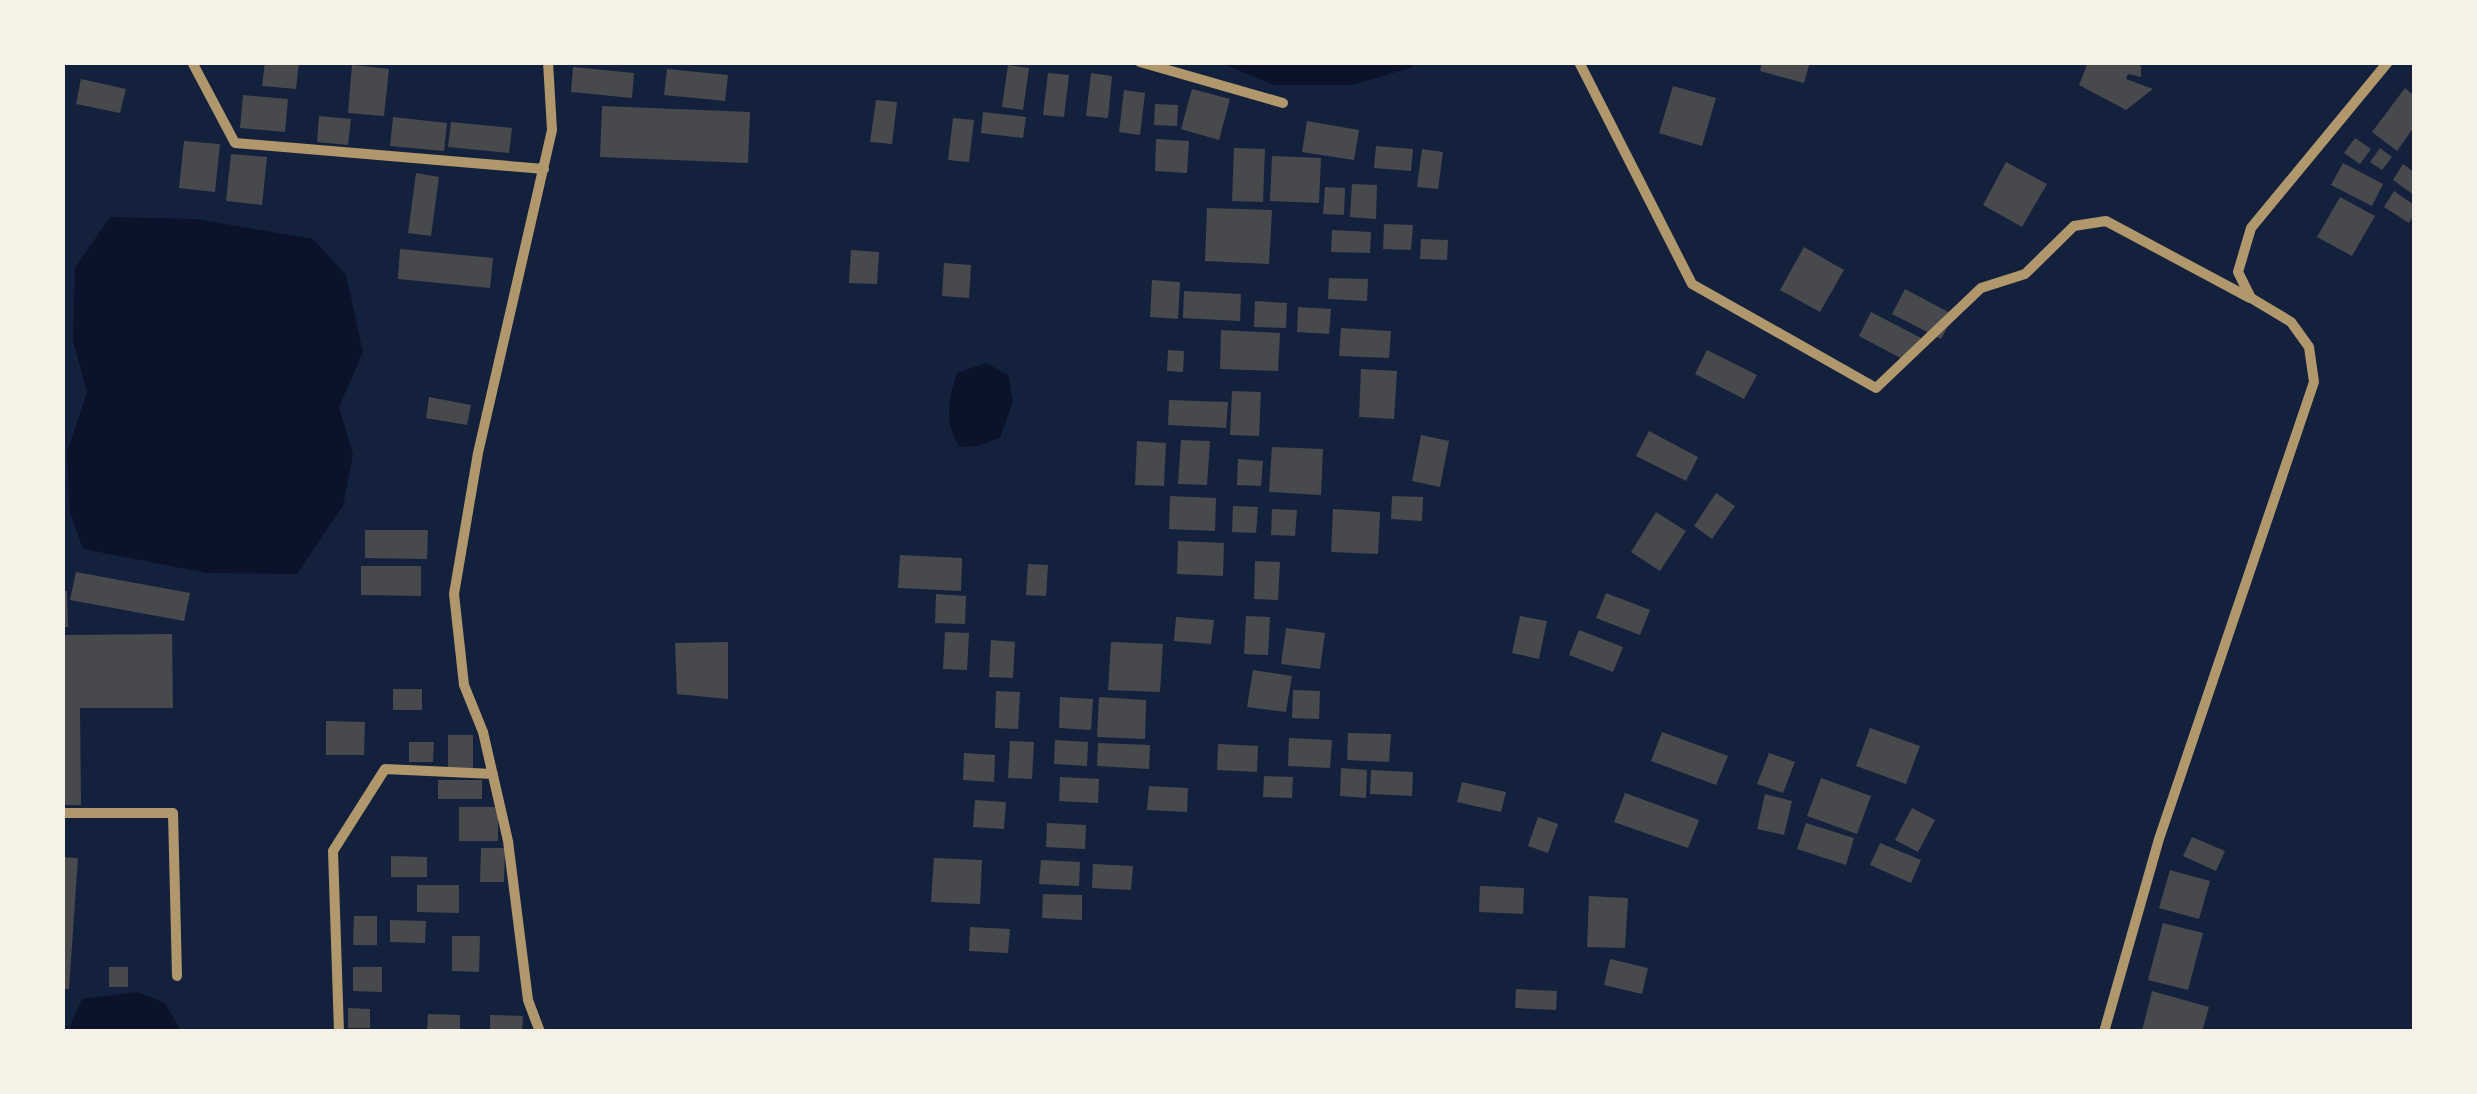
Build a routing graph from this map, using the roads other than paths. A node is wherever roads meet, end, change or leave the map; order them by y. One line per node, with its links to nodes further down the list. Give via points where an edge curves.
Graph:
1 (192, 62): 7 (street, via 235,143)
2 (548, 62): 7 (street, via 552,130)
3 (1140, 62): 6 (street)
4 (1579, 62): 8 (street, via 1692,284 1876,388 1981,288 2025,274 2074,226 2106,221)
5 (2388, 62): 8 (street, via 2250,228 2238,272)
6 (1283, 103)
7 (544, 169): 9 (street, via 478,453 454,594 464,685)
8 (2250, 298): 14 (street, via 2291,322 2309,347 2314,382 2159,839)
9 (493, 774): 12 (street, via 385,769 333,852); 13 (street, via 528,1000)
10 (62, 813): 11 (street, via 173,813)
11 (177, 976)
12 (339, 1032)
13 (540, 1032)
14 (2104, 1032)

